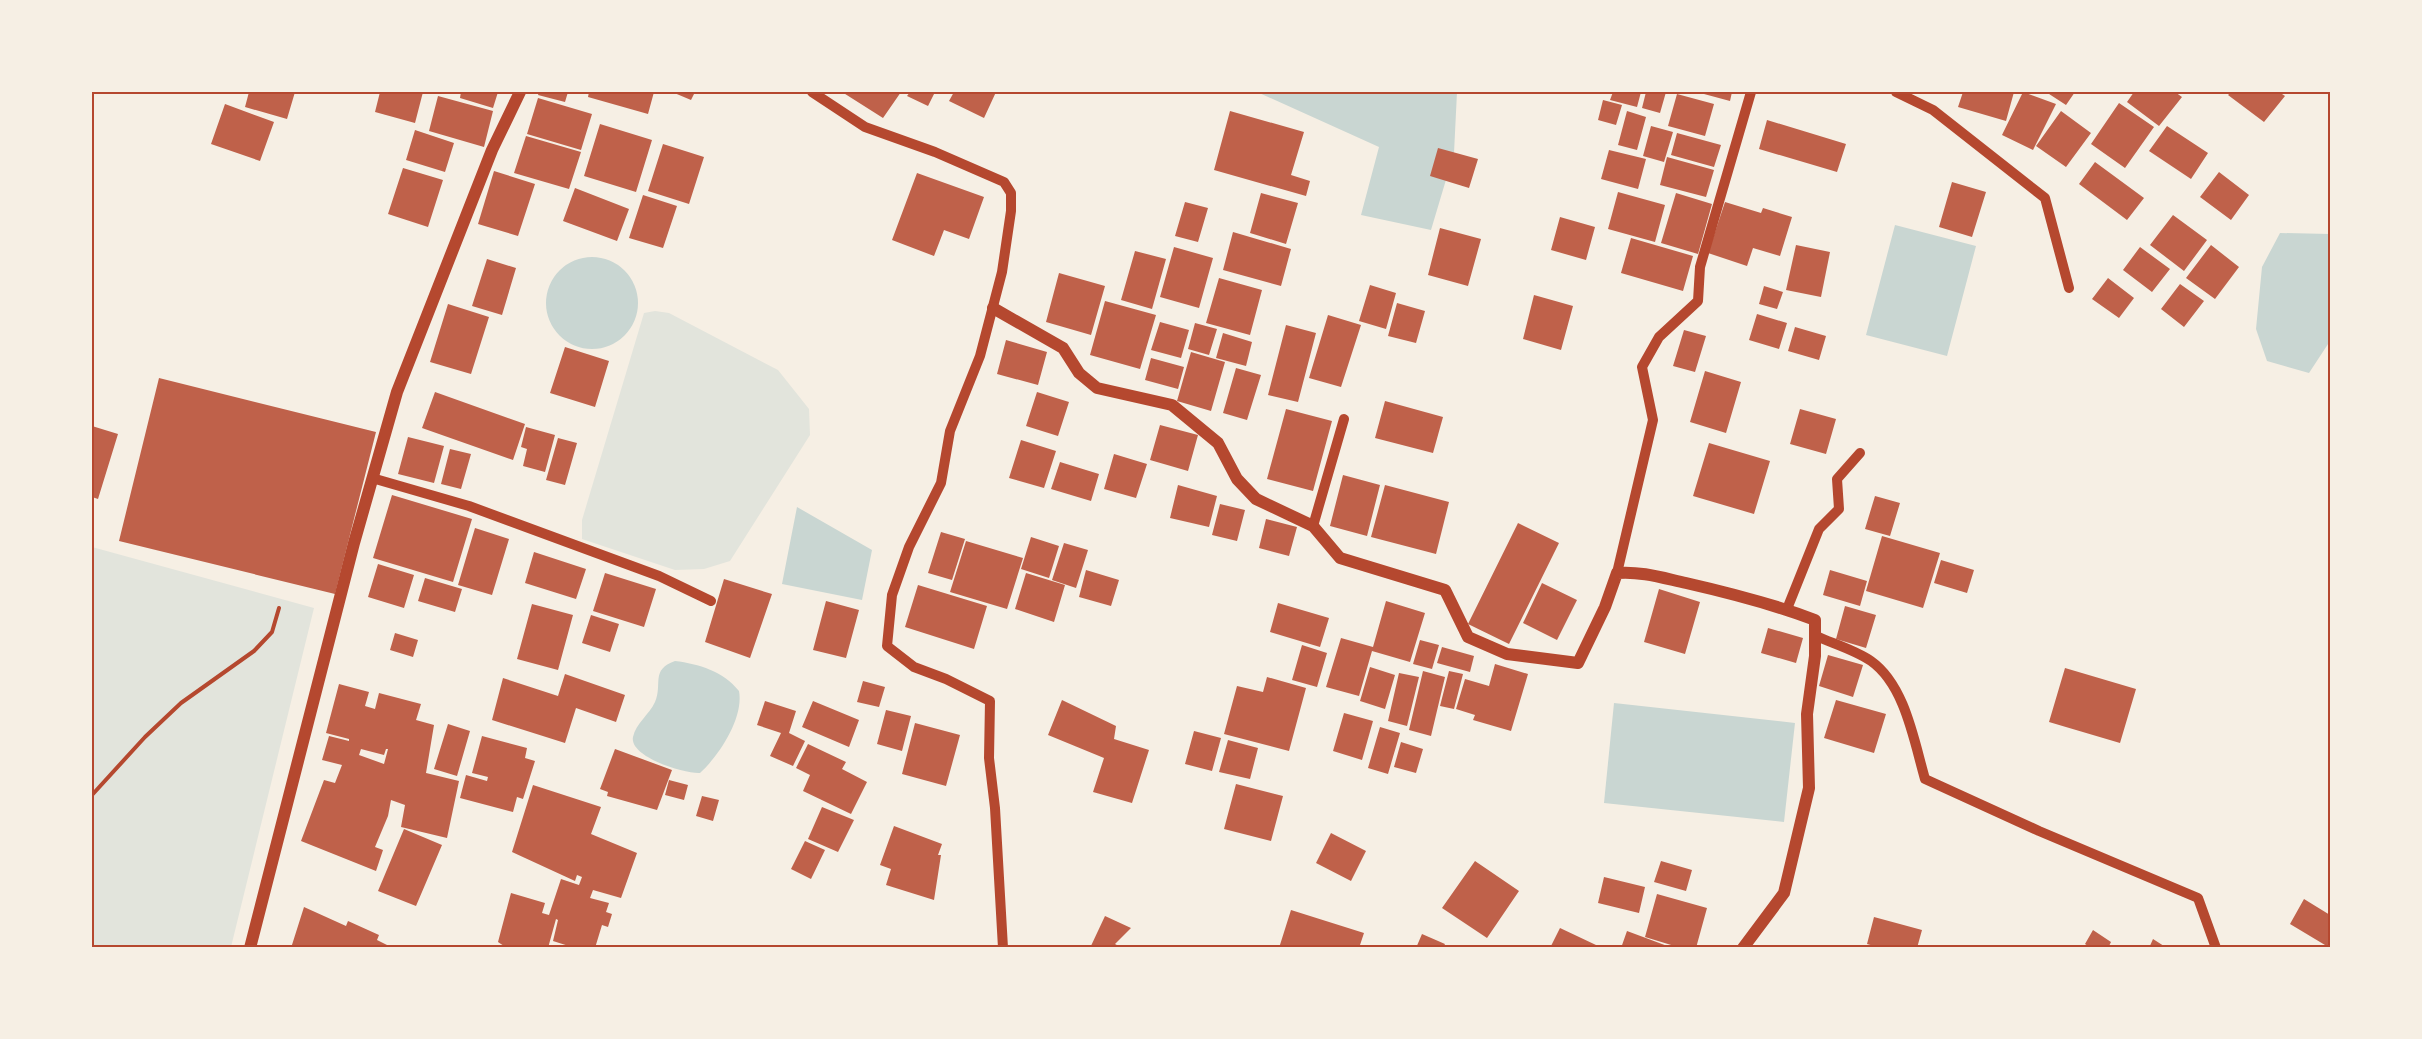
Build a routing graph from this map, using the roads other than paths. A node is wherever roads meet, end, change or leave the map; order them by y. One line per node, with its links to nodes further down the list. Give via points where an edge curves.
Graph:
1 (520, 92): 9 (main road, via 492,150 397,392)
2 (812, 92): 6 (street, via 865,127 1004,182 1011,193 1011,211)
3 (1751, 92): 11 (street, via 1700,267 1698,301 1659,338 1642,367 1653,420)
4 (1896, 92): 5 (street, via 1933,110 2045,198)
5 (2069, 288)
6 (993, 308): 10 (main road, via 1063,348 1079,373 1097,388 1172,405 1218,443 1237,479 1256,499); 16 (street, via 980,356 950,432 941,483 909,547 892,595 886,646 914,667 990,701 989,759 996,808)
7 (1344, 419): 10 (street)
8 (1860, 453): 13 (street, via 1837,479 1839,509 1819,530)
9 (372, 478): 12 (street, via 469,506 659,576); 15 (main road)
10 (1313, 526): 11 (main road, via 1340,558 1445,590 1468,637 1507,654 1578,663)
11 (1617, 573): 13 (main road, via 1650,575)
12 (711, 601)
13 (1787, 609): 14 (main road, via 1815,620)
14 (1816, 636): 17 (main road, via 1807,714 1809,788 1784,892); 18 (street, via 1873,663 1900,696 1925,779 2198,898)
15 (250, 948)
16 (1004, 948)
17 (1743, 948)
18 (2216, 948)

